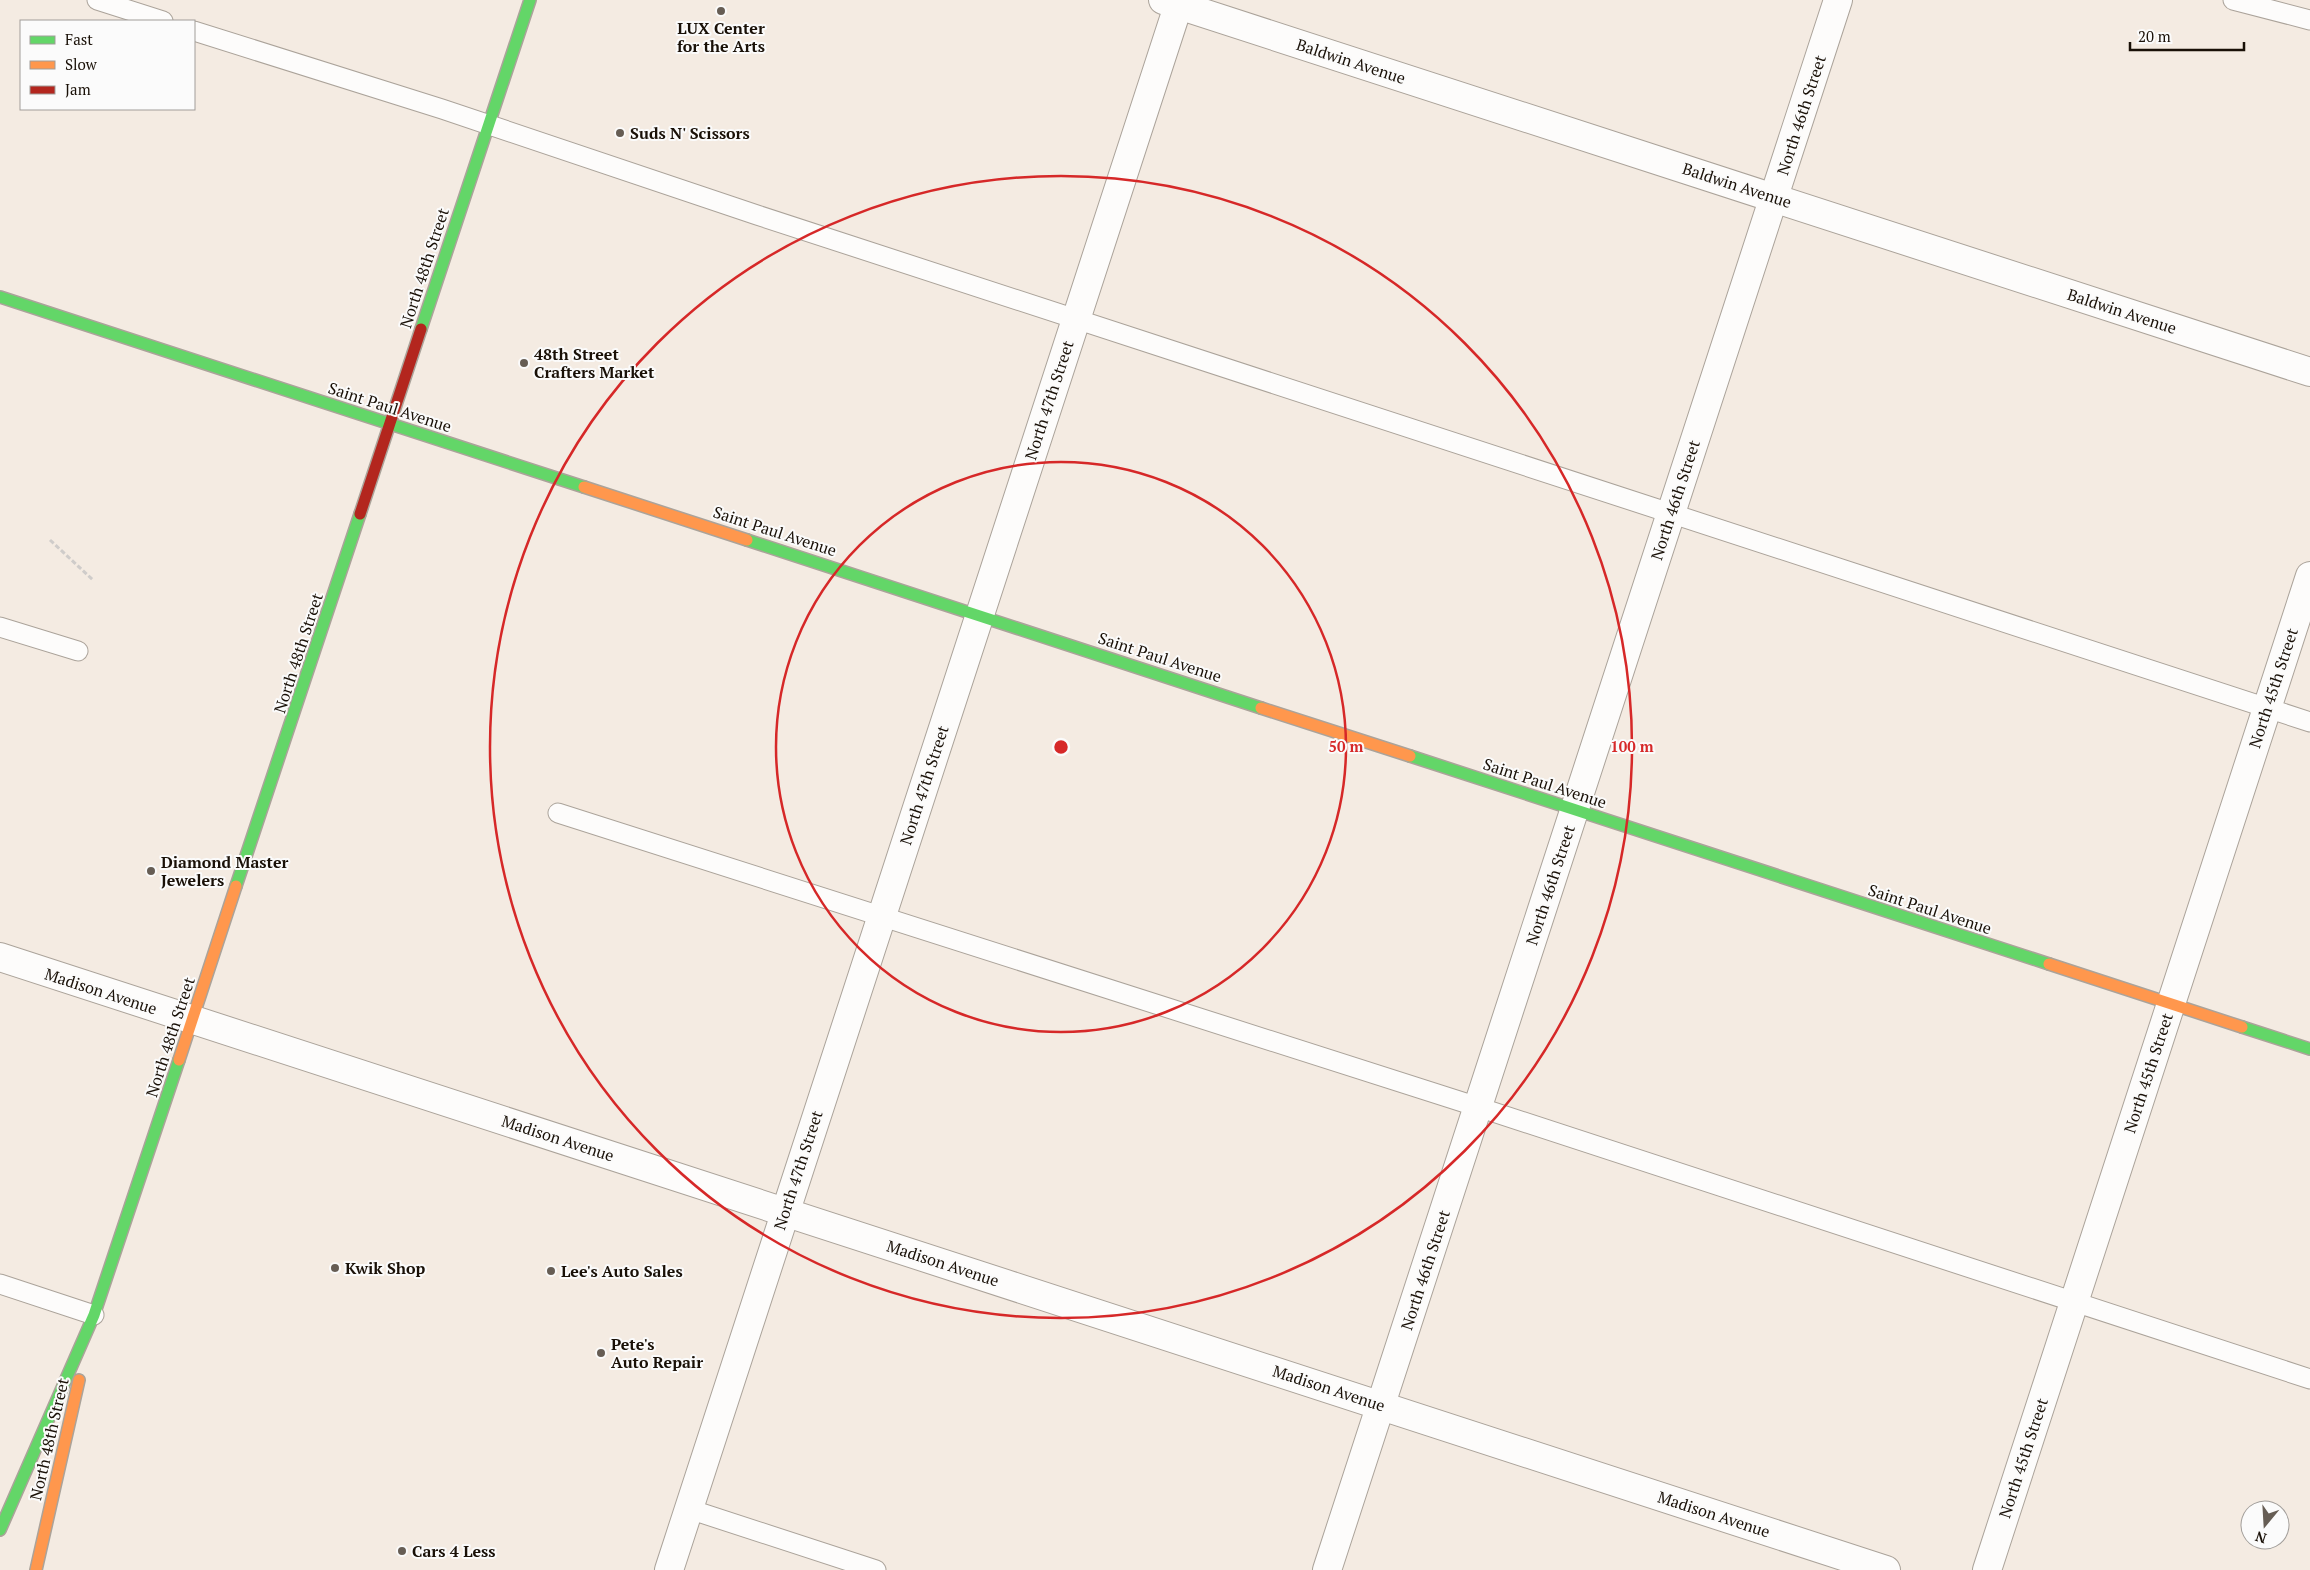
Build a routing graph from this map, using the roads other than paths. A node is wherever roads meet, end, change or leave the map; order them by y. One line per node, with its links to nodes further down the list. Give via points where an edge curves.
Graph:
1 (97, 0): 6 (lane)
2 (530, 0): 9 (street, North 48th Street)
3 (1838, 0): 10 (street, North 46th Street)
4 (2233, 0): 7 (lane)
5 (1174, 2): 10 (street, Baldwin Avenue); 12 (street, North 47th Street)
6 (160, 20)
7 (2310, 20)
8 (195, 31): 9 (lane)
9 (489, 125): 12 (lane); 14 (street, North 48th Street)
10 (1774, 197): 13 (street, Baldwin Avenue); 15 (street, North 46th Street)
11 (0, 297): 14 (street, Saint Paul Avenue)
12 (1075, 318): 15 (lane); 17 (street, North 47th Street)
13 (2310, 372)
14 (390, 424): 17 (street, Saint Paul Avenue); 27 (street, North 48th Street)
15 (1671, 514): 20 (lane); 22 (street, North 46th Street)
16 (2310, 576): 20 (street, North 45th Street)
17 (980, 615): 22 (street, Saint Paul Avenue); 24 (street, North 47th Street)
18 (0, 627): 19 (lane)
19 (78, 651)
20 (2266, 708): 21 (lane); 26 (street, North 45th Street)
21 (2310, 722)
22 (1574, 810): 26 (street, Saint Paul Avenue); 29 (street, North 46th Street)
23 (558, 813): 24 (lane)
24 (881, 916): 29 (lane); 30 (street, North 47th Street)
25 (0, 957): 27 (street, Madison Avenue)
26 (2171, 1004): 28 (street, Saint Paul Avenue); 32 (street, North 45th Street)
27 (193, 1020): 30 (street, Madison Avenue); 33 (street, North 48th Street)
28 (2310, 1049)
29 (1478, 1107): 32 (lane); 35 (street, North 46th Street)
30 (785, 1211): 35 (street, Madison Avenue); 36 (street, North 47th Street)
31 (0, 1284): 33 (lane)
32 (2074, 1302): 34 (lane); 43 (street, North 45th Street)
33 (94, 1315): 37 (street, North 48th Street); 38 (street, North 48th Street)
34 (2310, 1379)
35 (1381, 1405): 41 (street, North 46th Street); 42 (street, Madison Avenue)
36 (689, 1509): 39 (street, North 47th Street); 40 (lane)
37 (0, 1530)
38 (36, 1570)
39 (669, 1570)
40 (876, 1570)
41 (1327, 1570)
42 (1886, 1570)
43 (1987, 1570)

